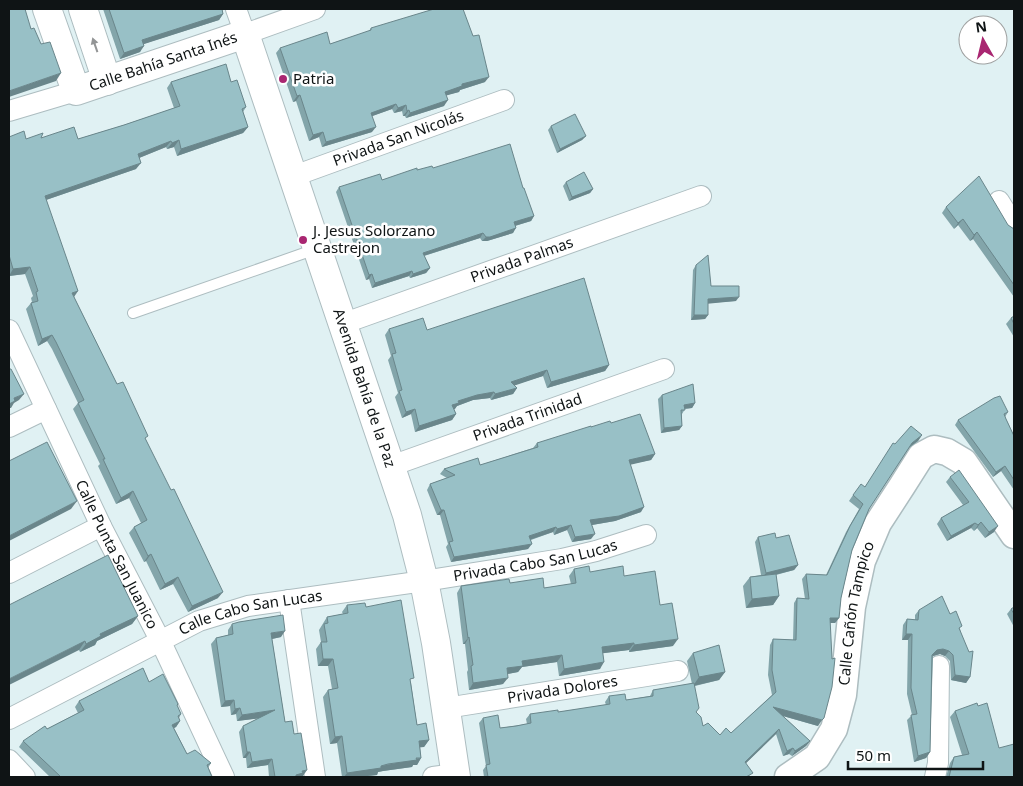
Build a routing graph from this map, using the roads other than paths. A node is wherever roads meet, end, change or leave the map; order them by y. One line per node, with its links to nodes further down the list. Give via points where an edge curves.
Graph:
1 (47, 9): 7 (main road)
2 (83, 9): 6 (main road, one-way to 2)
3 (236, 9): 5 (street, Avenida Bahía de la Paz)
4 (315, 9): 5 (street, Calle Bahía Santa Inés)
5 (245, 34): 6 (main road, Calle Bahía Santa Inés); 10 (main road, Avenida Bahía de la Paz)
6 (107, 81): 7 (main road, Calle Bahía Santa Inés)
7 (76, 91): 9 (street, Calle Bahía Santa Inés)
8 (504, 100): 10 (street, Privada San Nicolás)
9 (9, 110)
10 (294, 176): 14 (main road, Avenida Bahía de la Paz)
11 (701, 196): 16 (street, Privada Palmas)
12 (999, 201): 13 (street)
13 (1014, 225)
14 (317, 248): 15 (lane); 16 (main road, Avenida Bahía de la Paz)
15 (133, 314)
16 (342, 324): 21 (main road, Avenida Bahía de la Paz)
17 (9, 330): 19 (street, Calle Punta San Juanico)
18 (664, 370): 21 (street, Privada Trinidad)
19 (46, 409): 20 (street); 22 (street, Calle Punta San Juanico)
20 (9, 427)
21 (391, 466): 26 (main road, Avenida Bahía de la Paz)
22 (101, 526): 25 (street); 28 (street, Calle Punta San Juanico)
23 (1014, 534): 38 (street, Calle Cañón Tampico, via 964,462 934,449 921,456 878,523 862,561 852,607 843,695 834,730 817,757)
24 (646, 535): 26 (street, Privada Cabo San Lucas, via 562,559)
25 (9, 573)
26 (424, 581): 27 (street, Calle Cabo San Lucas); 31 (main road, Avenida Bahía de la Paz)
27 (289, 600): 28 (street, Calle Cabo San Lucas, via 222,613); 37 (street)
28 (160, 640): 32 (street, Calle Cabo San Lucas); 36 (street, Calle Punta San Juanico)
29 (939, 666): 39 (street)
30 (678, 671): 31 (street, Privada Dolores)
31 (446, 708): 34 (main road, Avenida Bahía de la Paz)
32 (9, 719)
33 (9, 760): 35 (street)
34 (448, 776)
35 (25, 777)
36 (224, 777)
37 (315, 777)
38 (788, 777)
39 (935, 777)

